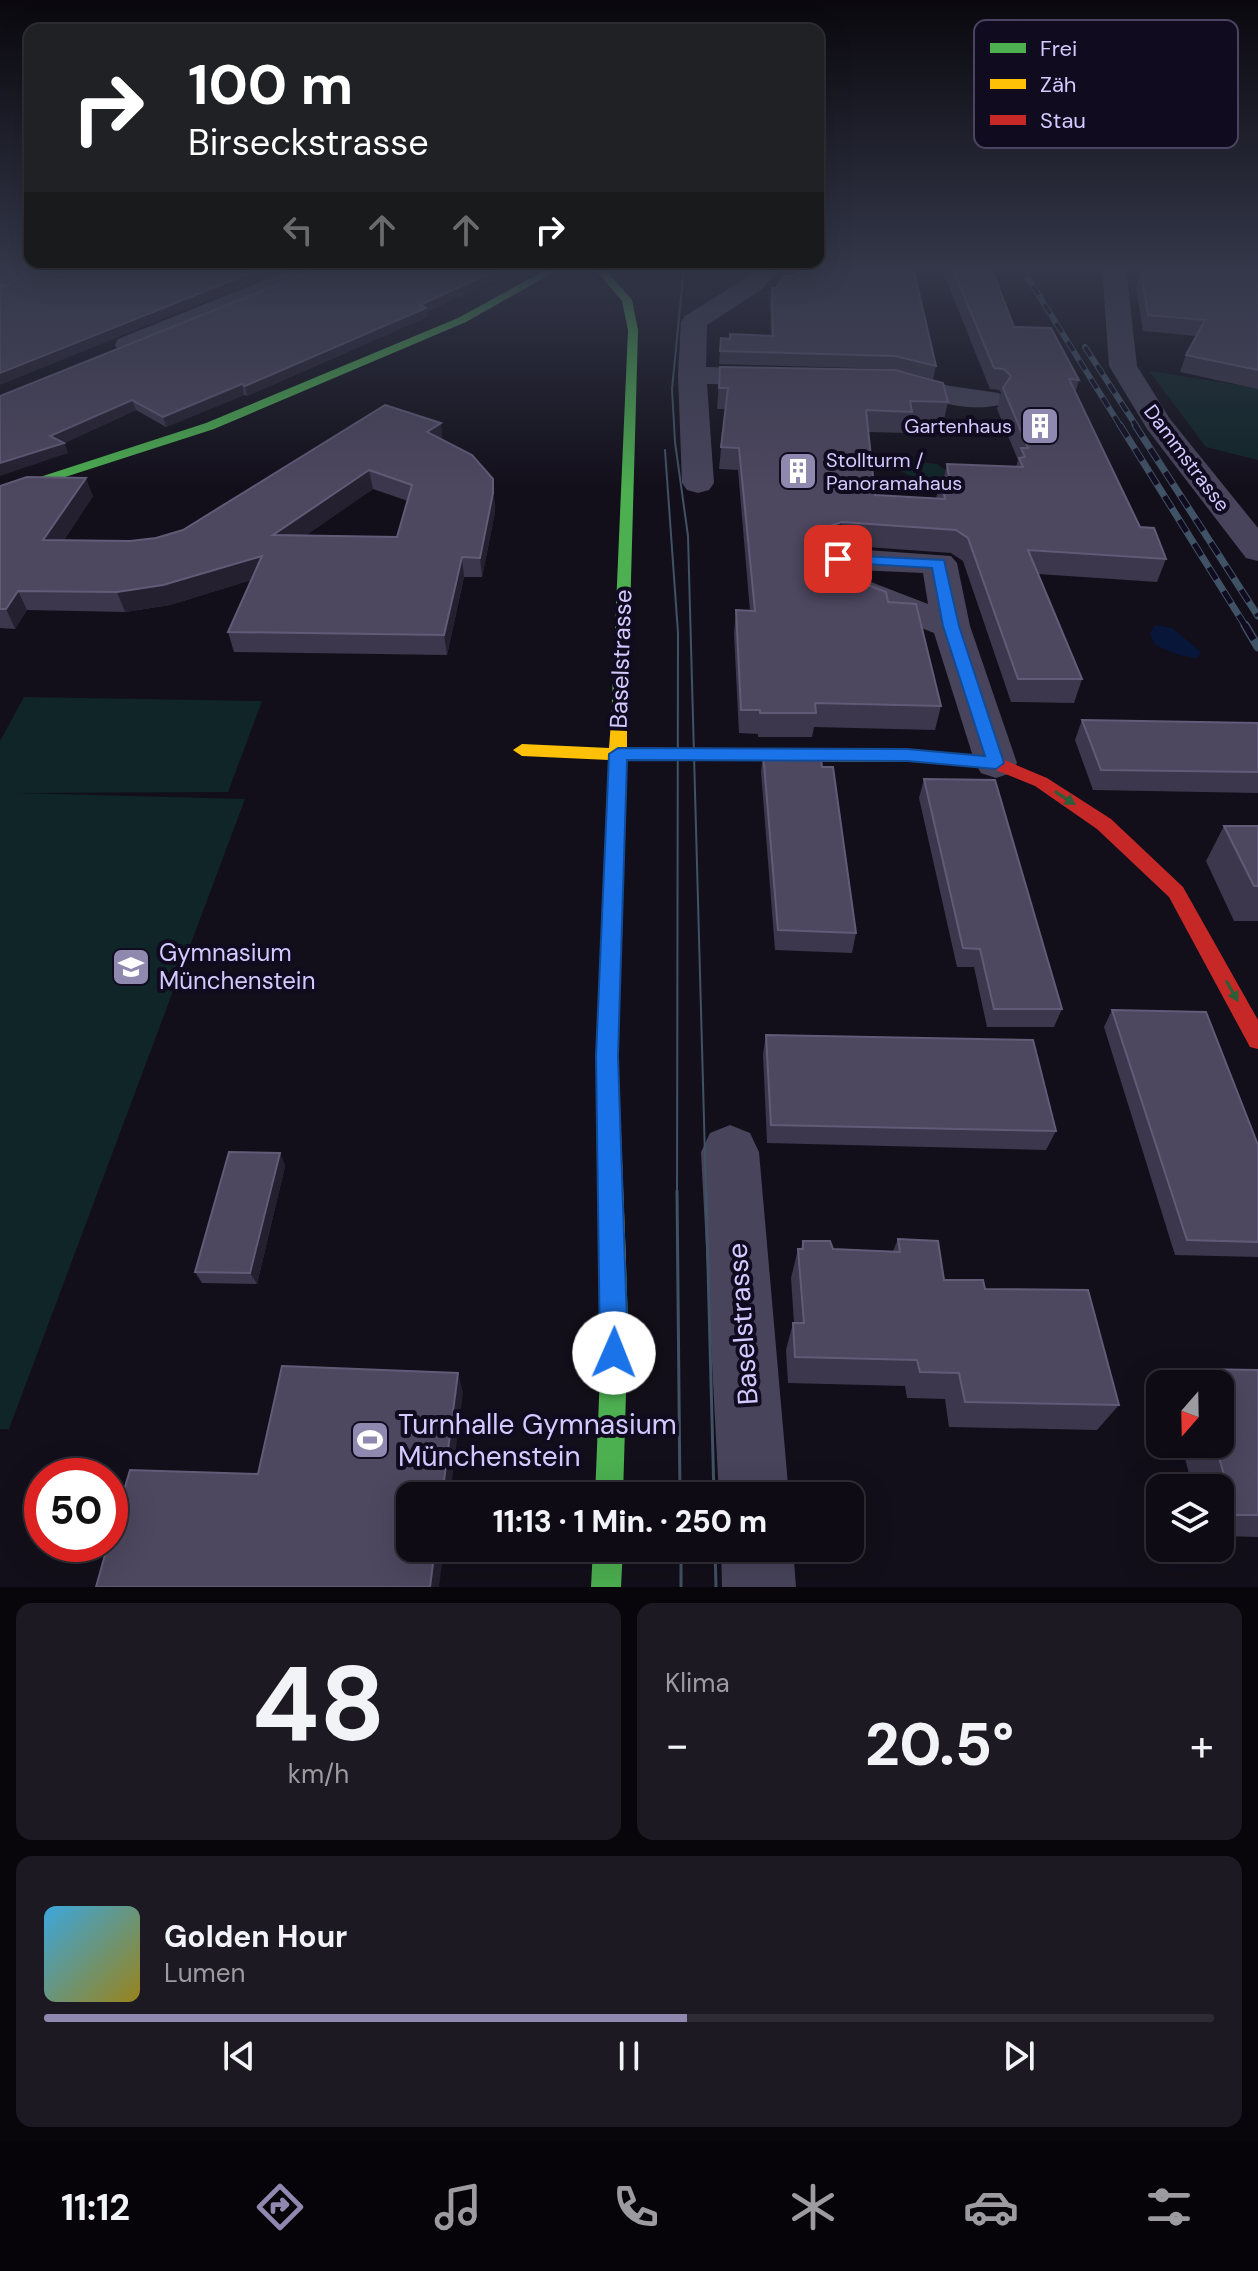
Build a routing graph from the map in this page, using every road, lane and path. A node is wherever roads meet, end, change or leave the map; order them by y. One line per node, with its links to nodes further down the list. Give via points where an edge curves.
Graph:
1 (137, 341): 6 (street)
2 (412, 341): 12 (main road, via 210,426)
3 (633, 341): 16 (main road, Baselstrasse)
4 (693, 341): 7 (street)
5 (1121, 341): 13 (street, Dammstrasse, via 1123,366 1158,423)
6 (101, 356)
7 (692, 375): 8 (street); 11 (street)
8 (800, 378)
9 (862, 379): 10 (street)
10 (989, 399)
11 (698, 483)
12 (0, 494)
13 (1258, 551)
14 (951, 626): 17 (street)
15 (522, 750): 16 (main road)
16 (618, 754): 17 (main road, via 907,755); 20 (main road, Baselstrasse, via 607,1056 615,1325)
17 (996, 763): 18 (main road, one-way to 18, via 1041,782 1104,824 1176,892)
18 (1258, 1040)
19 (730, 1152): 21 (street, Baselstrasse)
20 (609, 1482)
21 (753, 1482)
22 (607, 1562): 24 (main road)
23 (758, 1562): 25 (street)
24 (606, 1587)
25 (759, 1587)

